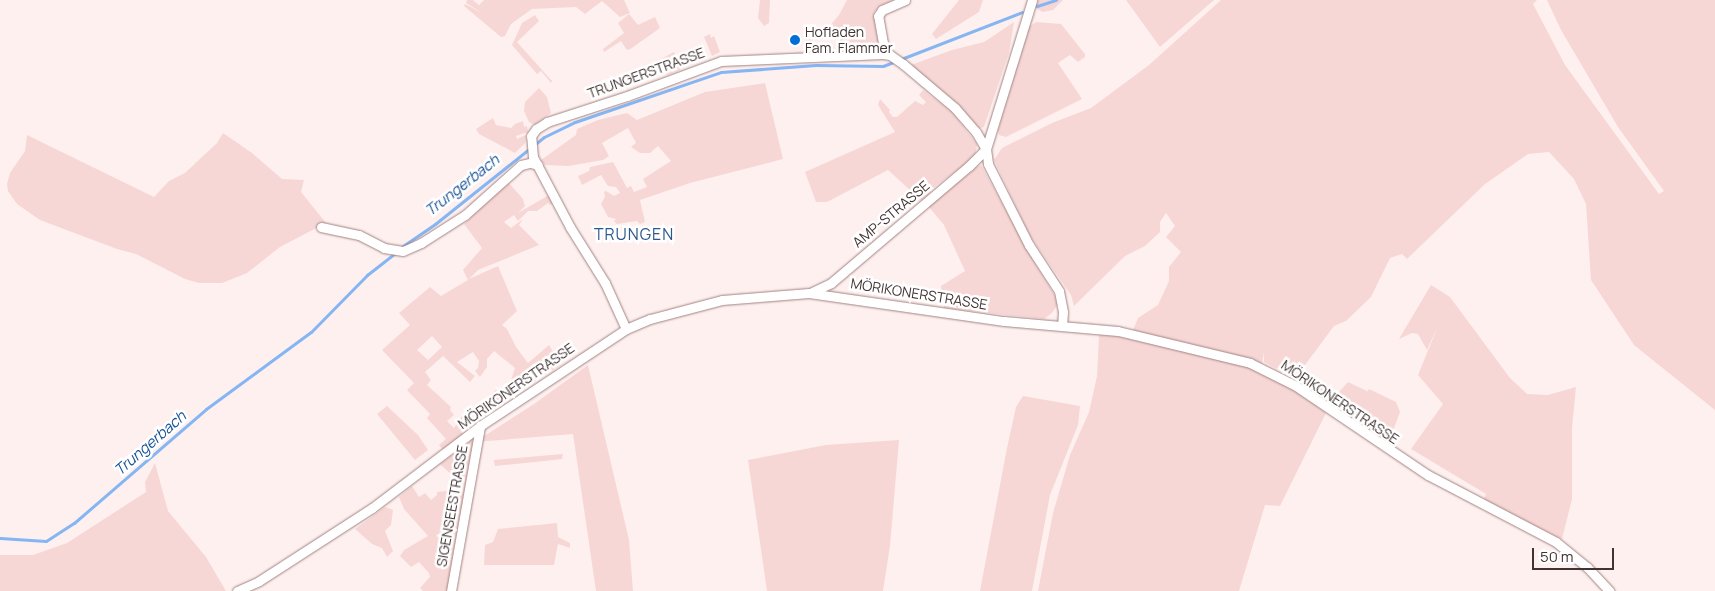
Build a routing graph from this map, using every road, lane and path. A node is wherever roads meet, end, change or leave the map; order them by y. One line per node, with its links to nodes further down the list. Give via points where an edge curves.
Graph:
1 (904, 0): 3 (street, via 882,10 878,16)
2 (1032, 0): 4 (street, AMP-STRASSE)
3 (886, 55): 4 (street, via 903,64 955,108); 5 (street, TRUNGERSTRASSE, via 720,61 548,122 536,129 532,136)
4 (986, 149): 7 (street, AMP-STRASSE, via 831,283); 8 (street, via 988,164 1029,245 1059,291)
5 (535, 161): 6 (street, via 522,165 465,214 421,243 402,251 384,248 358,235); 9 (street, TRUNGERSTRASSE, via 605,283)
6 (321, 227)
7 (809, 293): 8 (street, MÖRIKONERSTRASSE); 9 (street, MÖRIKONERSTRASSE, via 722,300 650,319)
8 (1062, 326): 13 (street, MÖRIKONERSTRASSE, via 1139,334 1266,370 1296,386 1428,475 1556,542 1587,566)
9 (626, 329): 10 (street, MÖRIKONERSTRASSE)
10 (480, 426): 11 (street, MÖRIKONERSTRASSE, via 372,508 259,581); 12 (street, SIGENSEESTRASSE)
11 (237, 591)
12 (451, 591)
13 (1609, 591)

